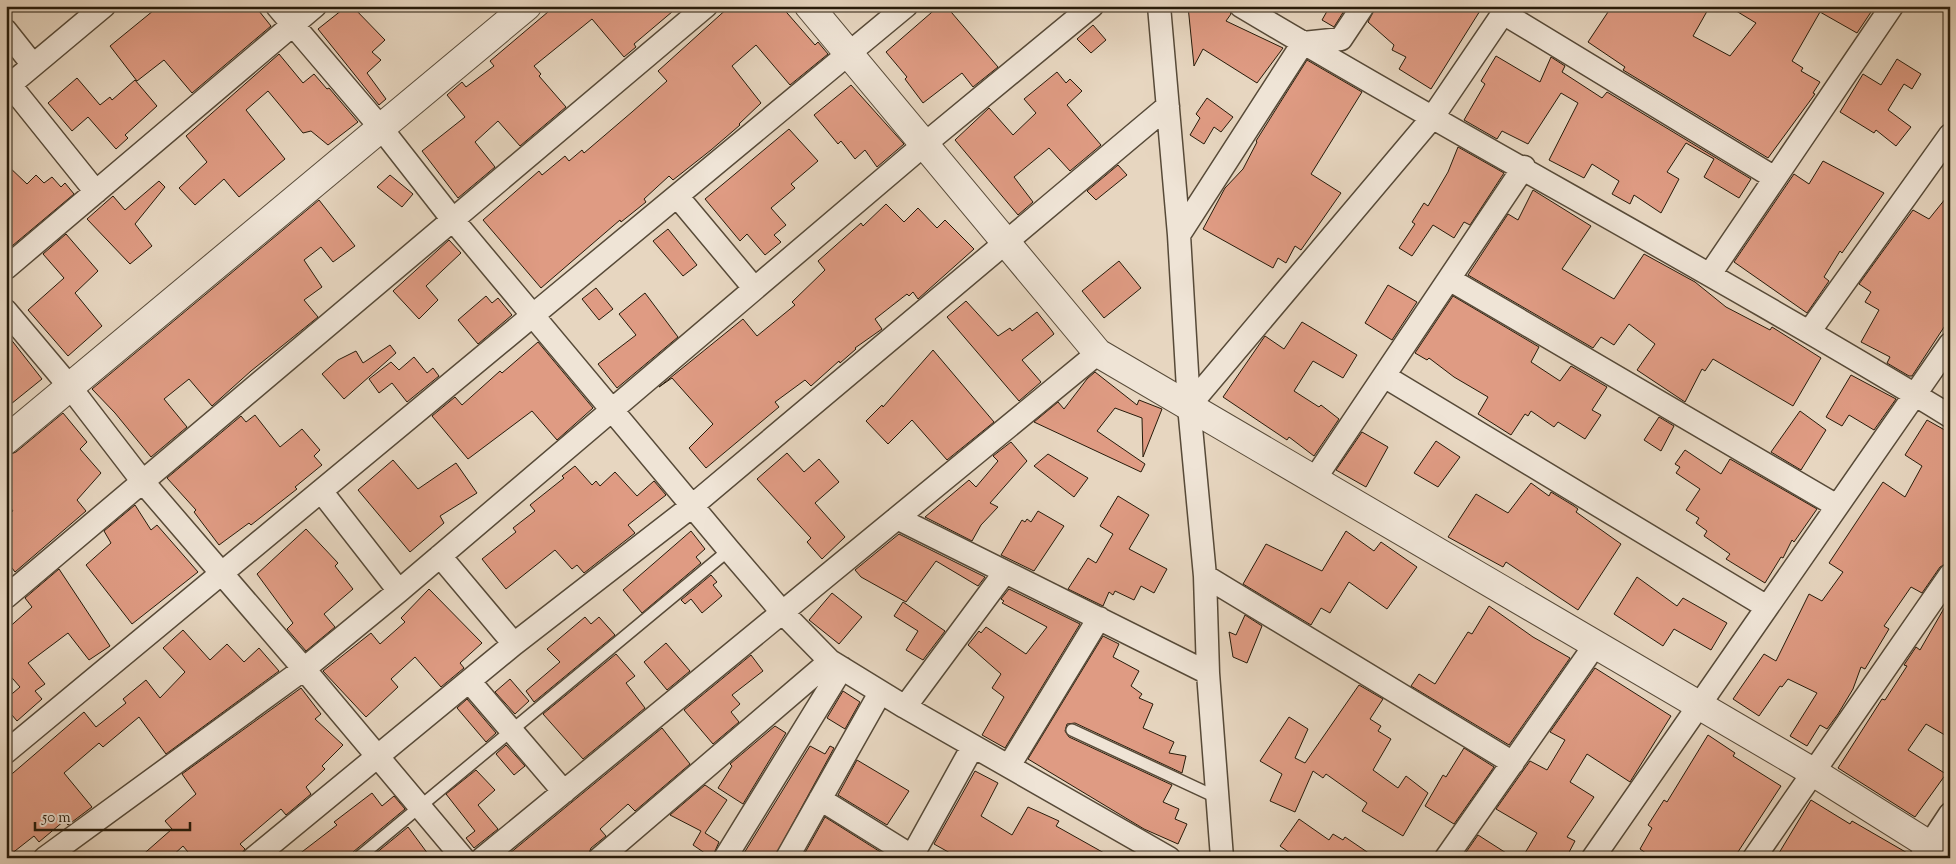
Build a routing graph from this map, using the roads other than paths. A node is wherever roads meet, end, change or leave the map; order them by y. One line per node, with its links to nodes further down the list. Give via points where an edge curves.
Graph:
1 (104, 6): 18 (street)
2 (277, 6): 14 (street)
3 (315, 6): 14 (street)
4 (527, 6): 22 (street)
5 (706, 6): 29 (street)
6 (809, 6): 17 (street)
7 (906, 6): 17 (street)
8 (1092, 6): 24 (street)
9 (1159, 6): 20 (street)
10 (1241, 6): 16 (street)
11 (1362, 6): 16 (street, via 1341,38)
12 (1892, 6): 26 (street)
13 (1506, 9): 21 (street); 26 (street)
14 (292, 25): 22 (street); 27 (street)
15 (6, 31): 18 (street)
16 (1303, 43): 21 (street); 30 (street)
17 (850, 53): 24 (street); 28 (street)
18 (33, 65): 19 (street)
19 (8, 86): 27 (street)
20 (1168, 106): 30 (street); 31 (street)
21 (1432, 118): 25 (street); 44 (street)
22 (381, 128): 29 (street); 42 (street)
23 (1950, 135): 38 (street)
24 (926, 143): 31 (street); 35 (street)
25 (1524, 167): 33 (street); 34 (street)
26 (1775, 178): 33 (street)
27 (96, 192): 32 (street)
28 (677, 196): 35 (street); 37 (street)
29 (453, 220): 37 (street); 49 (street)
30 (1179, 235): 44 (street)
31 (1006, 244): 40 (street); 51 (street)
32 (6, 268)
33 (1710, 274): 38 (street)
34 (1449, 279): 41 (street); 52 (street)
35 (754, 288): 45 (street)
36 (6, 311): 42 (street)
37 (533, 316): 45 (street); 50 (street)
38 (1809, 332): 43 (street)
39 (1950, 344): 43 (street)
40 (1098, 353): 44 (street); 53 (street)
41 (1384, 376): 48 (street); 62 (street)
42 (70, 387): 47 (street); 49 (street)
43 (1915, 394): 46 (street); 52 (street)
44 (1189, 406): 48 (street); 59 (street)
45 (613, 409): 51 (street); 55 (street)
46 (1950, 416)
47 (6, 440)
48 (1314, 480): 66 (street)
49 (143, 482): 57 (street); 61 (street)
50 (321, 491): 57 (street); 60 (street)
51 (692, 506): 54 (street); 65 (street)
52 (1838, 506): 62 (street)
53 (897, 518): 56 (street); 63 (street)
54 (729, 550): 63 (street); 75 (lane)
55 (440, 556): 60 (street); 65 (street)
56 (1005, 572): 64 (street); 73 (street)
57 (221, 573): 68 (street); 77 (street)
58 (1950, 575): 81 (street)
59 (1205, 576): 69 (street); 79 (street)
60 (399, 591): 68 (street)
61 (6, 597)
62 (1767, 607): 72 (street)
63 (783, 613): 67 (street); 82 (street)
64 (1099, 618): 69 (street); 80 (street)
65 (514, 644): 70 (street)
66 (1595, 644): 72 (street); 79 (street)
67 (836, 664): 71 (street); 95 (street); 96 (street)
68 (304, 668): 78 (street); 90 (street)
69 (1208, 673): 83 (street)
70 (469, 681): 75 (street); 78 (street)
71 (880, 693): 73 (street); 84 (street)
72 (1699, 705): 81 (street); 100 (street)
73 (905, 708): 76 (street)
74 (1072, 730): 83 (lane)
75 (511, 731): 82 (street); 85 (lane)
76 (973, 746): 80 (street); 89 (street)
77 (6, 752)
78 (378, 756): 85 (street); 91 (street)
79 (1513, 763): 99 (street)
80 (1009, 766): 88 (street)
81 (1813, 772): 87 (street); 101 (street)
82 (564, 792): 94 (street)
83 (1218, 798): 98 (street)
84 (820, 799): 89 (street); 97 (street)
85 (420, 807): 92 (lane); 93 (street)
86 (1950, 814): 87 (street)
87 (1933, 854)
88 (1160, 856)
89 (913, 857)
90 (45, 858)
91 (254, 858)
92 (358, 858)
93 (463, 858)
94 (483, 858)
95 (600, 858)
96 (725, 858)
97 (787, 858)
98 (1222, 858)
99 (1446, 858)
100 (1593, 858)
101 (1754, 858)

